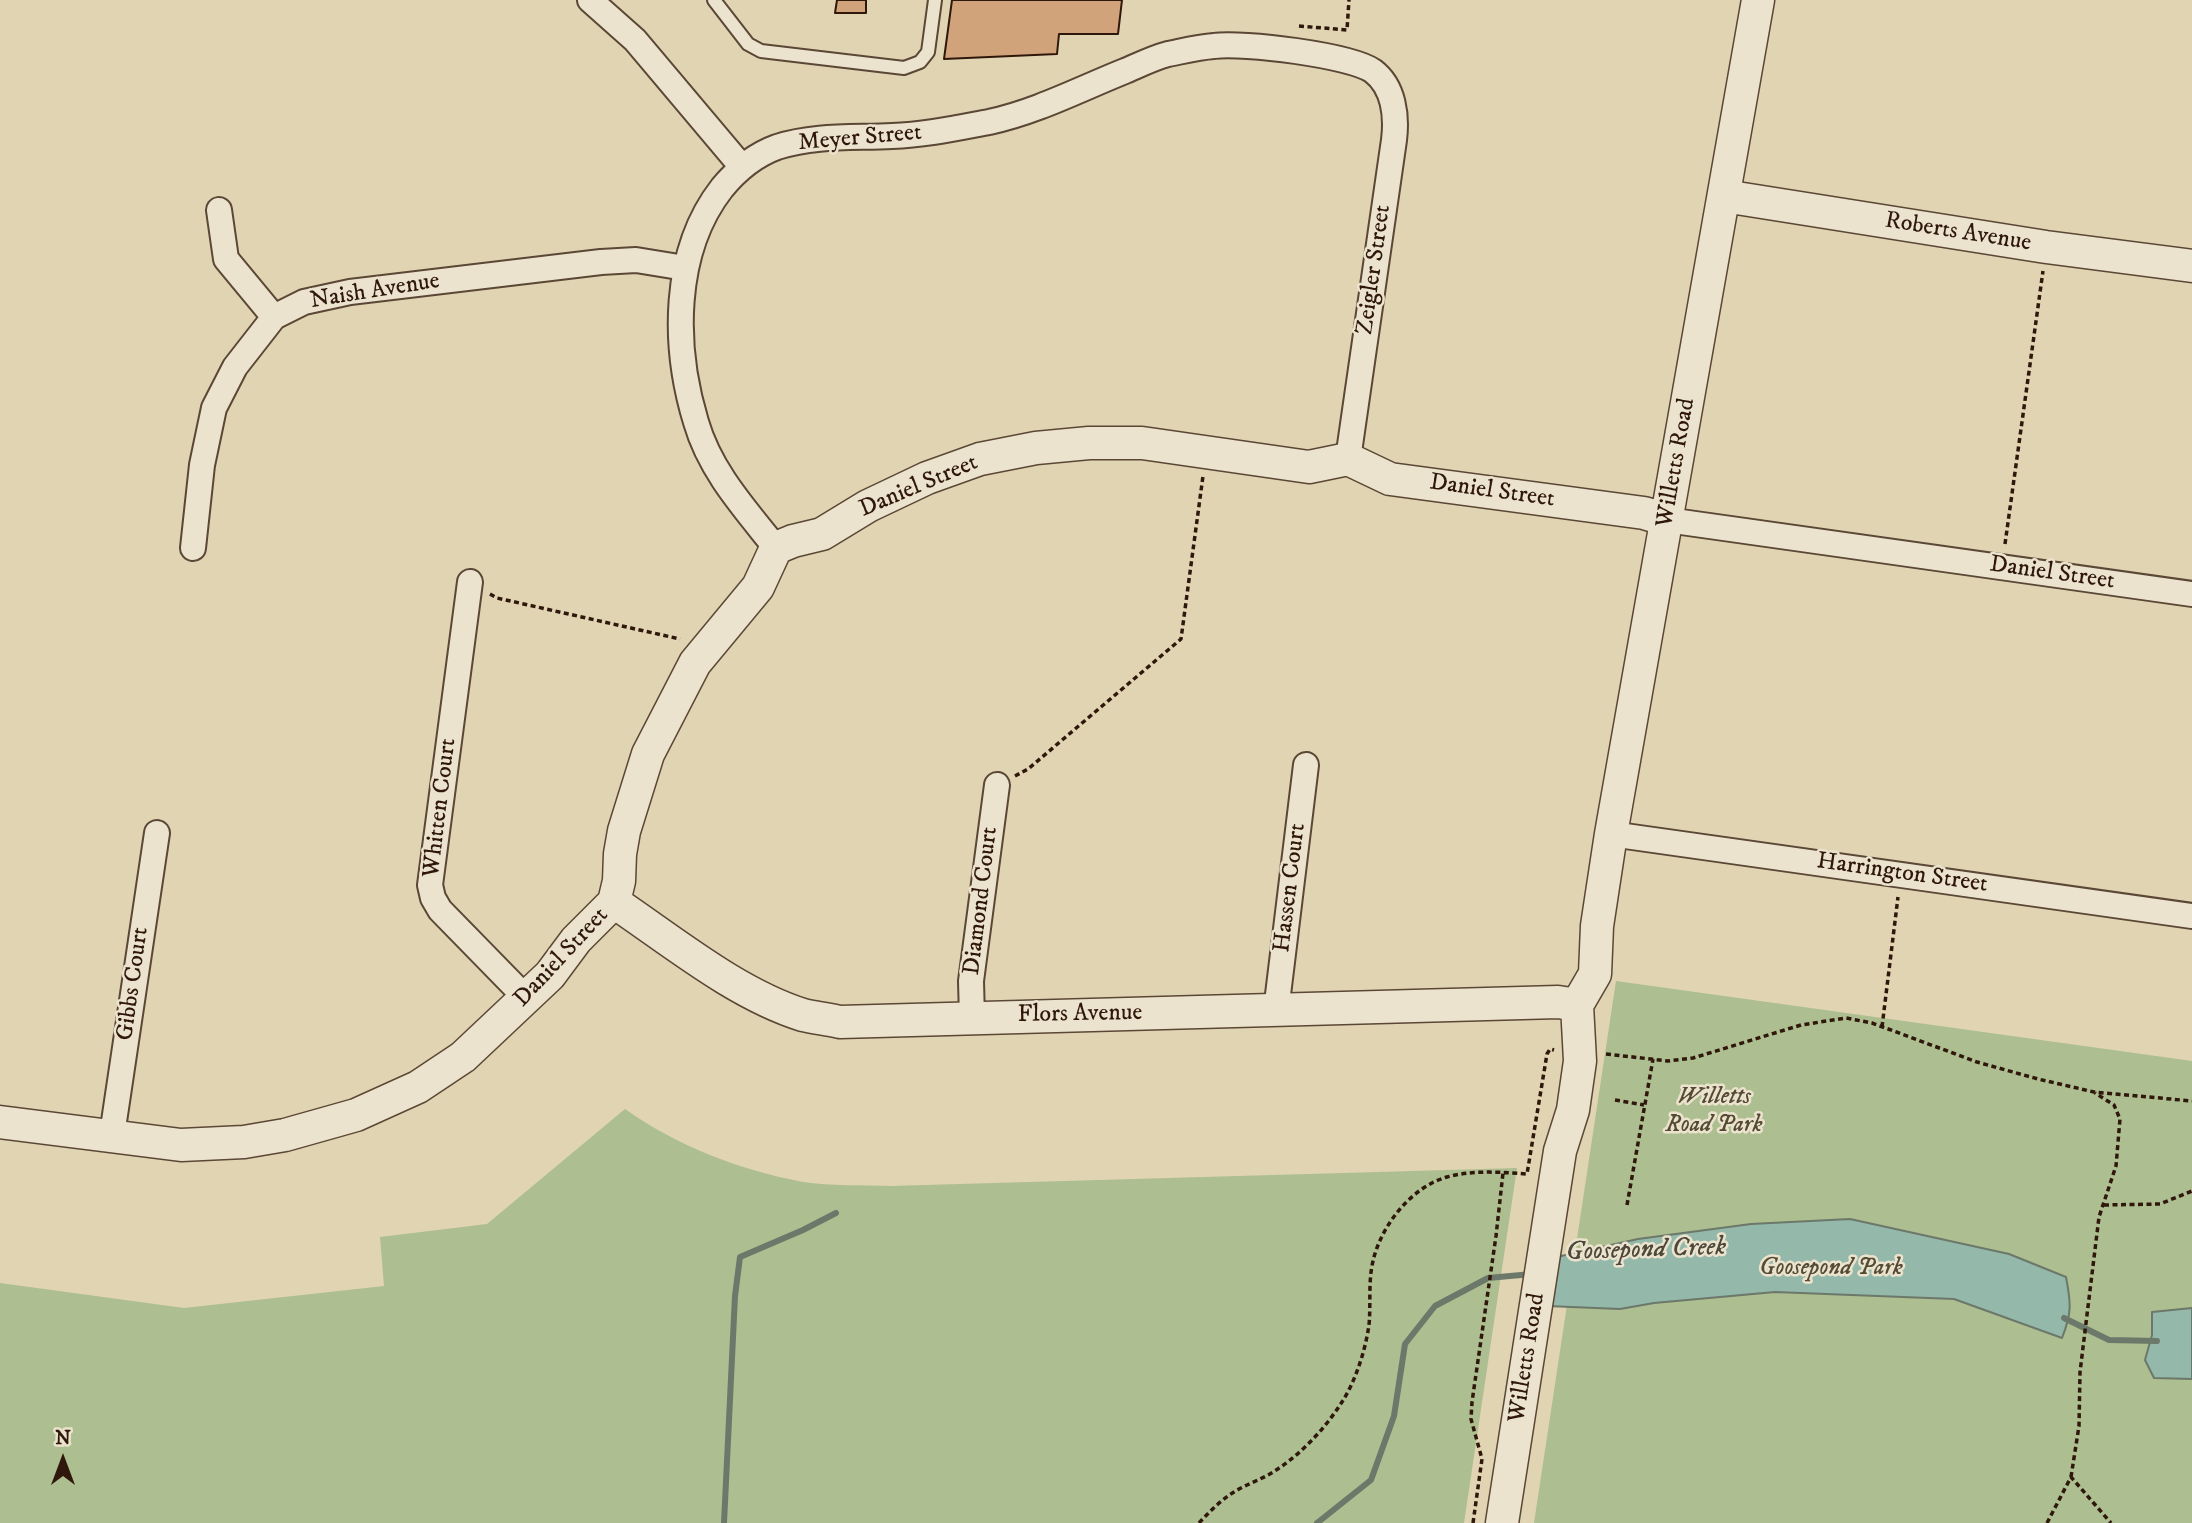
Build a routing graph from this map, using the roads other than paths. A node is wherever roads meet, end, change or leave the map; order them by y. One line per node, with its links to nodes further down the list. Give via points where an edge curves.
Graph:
1 (590, 0): 6 (street, via 635,40)
2 (714, 0): 3 (lane, via 748,44 761,51 904,68 920,62 928,52)
3 (935, 0)
4 (1758, 0): 7 (street, Willetts Road)
5 (1385, 83): 6 (street, Meyer Street, via 1358,64 1330,57 1215,45 1165,55 1013,116 938,132 818,137 774,148); 12 (street, Zeigler Street, via 1396,125)
6 (742, 167): 10 (street, Meyer Street, via 708,206)
7 (1724, 196): 9 (street, Roberts Avenue); 13 (street, Willetts Road)
8 (219, 210): 11 (street, via 226,259)
9 (2192, 266)
10 (685, 268): 11 (street, Naish Avenue, via 636,260 601,262 350,292 304,302); 15 (street, Meyer Street, via 682,344 696,423 726,485)
11 (274, 317): 14 (street, Naish Avenue, via 235,367 214,408)
12 (1348, 459): 13 (street, Daniel Street, via 1390,479 1644,513); 15 (street, Daniel Street, via 1309,467 1142,443 1036,448 980,459 926,478 822,534)
13 (1667, 520): 17 (street, Daniel Street); 21 (street, Willetts Road)
14 (193, 548)
15 (776, 548): 22 (street, Daniel Street, via 758,587 689,675 648,754 624,831)
16 (470, 582): 24 (street, Whitten Court, via 430,885 440,910)
17 (2192, 594)
18 (1306, 765): 26 (street, Hassen Court)
19 (997, 785): 27 (street, Diamond Court, via 971,981)
20 (157, 833): 29 (street, Gibbs Court)
21 (1611, 834): 23 (street, Harrington Street); 25 (street, Willetts Road, via 1597,926)
22 (614, 902): 24 (street, Daniel Street); 27 (street, Flors Avenue, via 730,979 804,1015 840,1022)
23 (2192, 916)
24 (526, 998): 29 (street, Daniel Street, via 463,1057 418,1087 356,1115 244,1142 181,1145)
25 (1568, 1004): 26 (street, Flors Avenue); 30 (street, Willetts Road, via 1556,1016 1562,1055 1560,1151)
26 (1276, 1011): 27 (street, Flors Avenue)
27 (972, 1018)
28 (0, 1122): 29 (street, Daniel Street)
29 (112, 1135)
30 (1502, 1523)

